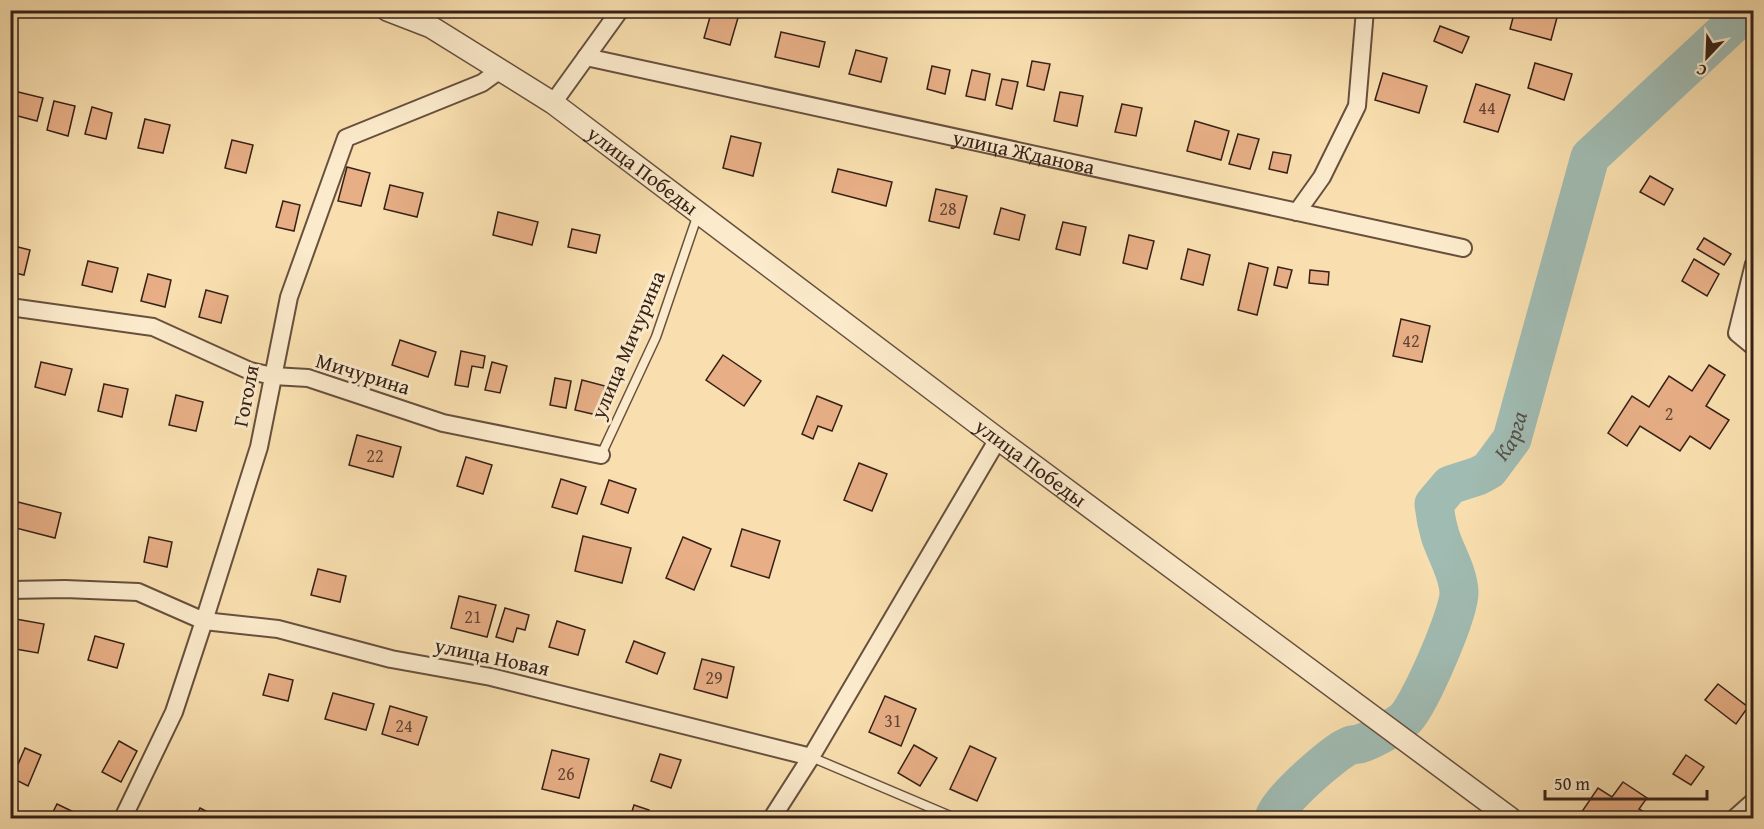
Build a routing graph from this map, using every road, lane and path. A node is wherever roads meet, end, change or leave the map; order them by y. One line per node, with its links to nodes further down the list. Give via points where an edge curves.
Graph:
1 (387, 10): 5 (street, via 431,27)
2 (620, 10): 4 (street)
3 (1365, 10): 7 (street, via 1358,106 1322,177)
4 (586, 57): 6 (street); 7 (street, улица Жданова)
5 (500, 70): 6 (street); 13 (street, Гоголя, via 482,83 346,138 288,297)
6 (553, 103): 8 (street, улица Победы)
7 (1297, 212): 9 (street, улица Жданова)
8 (698, 214): 14 (street, улица Победы); 15 (lane, улица Мичурина, via 656,337)
9 (1463, 248)
10 (1754, 264): 12 (street, via 1737,333)
11 (10, 307): 13 (street, Мичурина, via 153,327 250,371)
12 (1754, 347)
13 (273, 376): 15 (street, Мичурина, via 308,378 443,423); 17 (street, Гоголя, via 259,447)
14 (998, 439): 18 (street); 23 (street, улица Победы)
15 (601, 455)
16 (10, 590): 17 (street, улица Новая, via 138,592)
17 (204, 621): 18 (street, улица Новая, via 278,629 392,659 491,677); 20 (street, Гоголя, via 174,712)
18 (811, 757): 21 (street); 22 (lane, улица Новая)
19 (1754, 801): 24 (street)
20 (123, 819)
21 (772, 819)
22 (955, 819)
23 (1510, 819)
24 (1735, 819)

